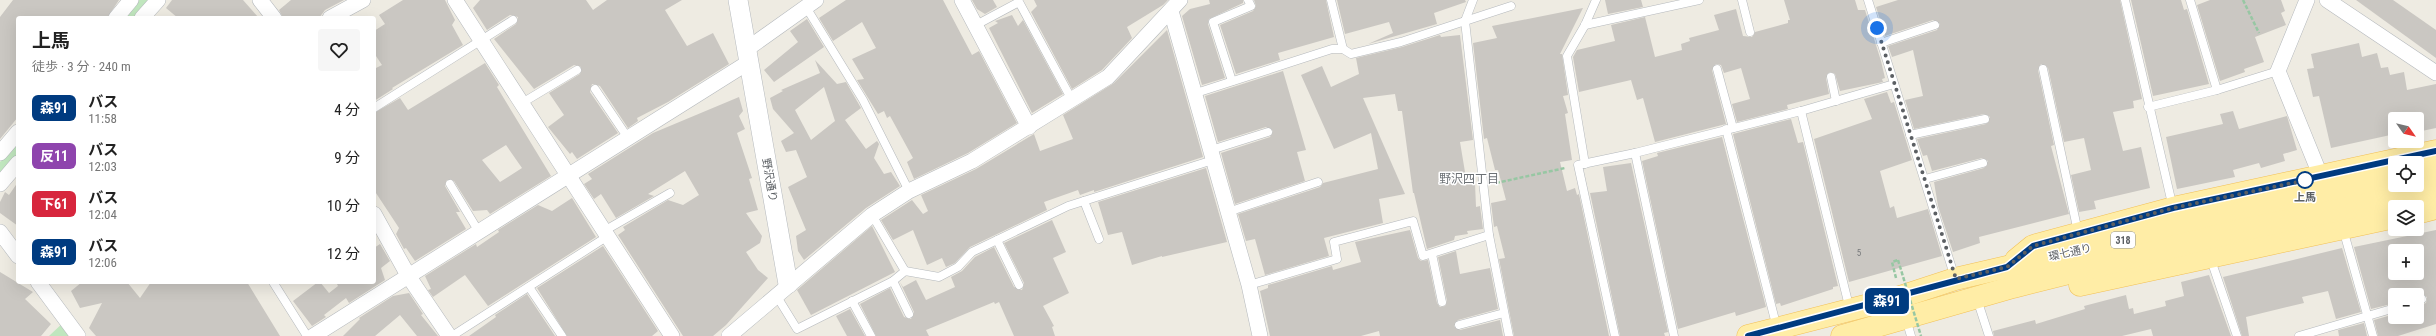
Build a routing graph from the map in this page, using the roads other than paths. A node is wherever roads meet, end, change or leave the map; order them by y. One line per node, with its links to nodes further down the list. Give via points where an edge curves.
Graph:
1 (131, 0): 22 (street)
2 (158, 0): 23 (street)
3 (260, 0): 24 (street)
4 (363, 0): 25 (street)
5 (456, 0): 32 (street)
6 (738, 0): 35 (street, 野沢通り)
7 (962, 0): 28 (street)
8 (1248, 0): 42 (lane, via 1251,6 1213,22)
9 (1331, 0): 34 (lane)
10 (1473, 0): 27 (lane)
11 (1596, 0): 29 (lane)
12 (1699, 0): 29 (lane)
13 (1742, 0): 31 (lane)
14 (1868, 0): 33 (lane)
15 (2125, 0): 51 (lane)
16 (2190, 0): 45 (lane)
17 (2307, 0): 39 (street)
18 (2327, 0): 40 (street)
19 (811, 4): 35 (street); 77 (lane)
20 (1175, 6): 46 (street); 47 (street, via 1108,78)
21 (1511, 6): 27 (lane)
22 (118, 16)
23 (144, 16)
24 (272, 16)
25 (334, 16)
26 (513, 20): 32 (lane)
27 (1465, 21): 34 (lane, via 1401,42 1350,54); 92 (lane)
28 (976, 25): 47 (lane, via 1019,2); 54 (street)
29 (1585, 25): 65 (lane, via 1567,56)
30 (1935, 25): 33 (lane)
31 (1750, 32)
32 (481, 40): 49 (street); 50 (lane)
33 (1881, 42): 43 (lane)
34 (1343, 48): 42 (lane, via 1332,49)
35 (748, 55): 59 (street); 108 (street, 野沢通り)
36 (1718, 69): 55 (lane)
37 (2042, 69): 91 (lane)
38 (577, 70): 49 (lane)
39 (2278, 71): 45 (lane); 70 (street)
40 (2436, 73)
41 (1831, 77): 48 (lane)
42 (1232, 81): 46 (lane)
43 (1894, 84): 48 (lane); 58 (lane)
44 (595, 89): 59 (lane)
45 (2217, 90): 51 (lane)
46 (1193, 94): 63 (street)
47 (1072, 100): 54 (street)
48 (1836, 101): 52 (lane)
49 (522, 103): 69 (street)
50 (376, 107)
51 (2148, 107): 80 (lane)
52 (1801, 111): 55 (lane); 112 (lane)
53 (1985, 119): 58 (lane)
54 (1029, 127): 77 (street, via 972,161)
55 (1730, 128): 62 (lane); 119 (lane)
56 (1268, 132): 63 (lane)
57 (16, 134): 61 (street)
58 (1910, 135): 71 (lane)
59 (628, 138): 69 (street)
60 (2436, 151): 70 (main road)
61 (0, 153)
62 (1636, 153): 65 (lane); 132 (lane)
63 (1212, 155): 79 (lane); 83 (street)
64 (1983, 163): 71 (lane)
65 (1582, 164): 131 (lane)
66 (16, 165): 74 (street)
67 (2436, 171): 68 (main road)
68 (2424, 174)
69 (568, 175): 89 (street); 90 (street)
70 (2321, 177): 80 (main road)
71 (1925, 179): 101 (lane)
72 (2388, 181): 100 (main road, 環七通り / 318, via 2239,213)
73 (1318, 182): 83 (lane)
74 (0, 184)
75 (450, 184): 89 (lane)
76 (2436, 190): 100 (main road, 環七通り / 318)
77 (909, 191): 84 (street)
78 (670, 193): 90 (lane)
79 (1084, 202): 93 (lane); 94 (lane, via 1068,206)
80 (2173, 208): 91 (main road)
81 (2436, 208): 82 (main road)
82 (2424, 211)
83 (1228, 212): 106 (street)
84 (872, 215): 98 (lane); 108 (street)
85 (376, 218): 99 (street)
86 (2388, 218): 87 (main road)
87 (2343, 228): 97 (main road); 116 (lane)
88 (0, 232): 95 (street)
89 (479, 232): 99 (street)
90 (606, 234): 107 (lane); 126 (street)
91 (2078, 234): 100 (main road, via 2033,246)
92 (1489, 235): 96 (lane); 114 (lane)
93 (1099, 239)
94 (997, 240): 98 (lane, via 972,252 958,267 939,277); 105 (lane)
95 (16, 253)
96 (1432, 254): 106 (lane, via 1423,256 1413,221 1334,242 1338,259); 111 (lane)
97 (2210, 257): 100 (main road, via 2045,293); 136 (lane)
98 (905, 271): 102 (lane)
99 (409, 277): 122 (street); 123 (street)
100 (2010, 277): 101 (main road, 環七通り / 318); 109 (main road, 環七通り / 318)
101 (1956, 279): 112 (main road, 環七通り / 318)
102 (893, 281): 110 (lane); 115 (lane)
103 (39, 284): 120 (street)
104 (274, 284): 121 (lane)
105 (1020, 285)
106 (1249, 285): 129 (street)
107 (529, 286): 124 (lane); 125 (lane)
108 (782, 290): 110 (lane, via 797,329); 127 (street)
109 (1977, 298): 118 (main road, 環七通り / 318); 135 (lane)
110 (852, 301): 128 (lane)
111 (1442, 302)
112 (1851, 310): 119 (main road, 環七通り / 318)
113 (2388, 310): 116 (lane)
114 (1504, 313): 117 (lane); 130 (lane)
115 (909, 314)
116 (2367, 317): 137 (lane); 138 (lane)
117 (1459, 325)
118 (1909, 327): 134 (main road, 環七通り / 318)
119 (1777, 329): 133 (main road, 環七通り / 318)
120 (78, 336)
121 (307, 336)
122 (313, 336)
123 (449, 336)
124 (452, 336)
125 (562, 336)
126 (672, 336)
127 (730, 336)
128 (871, 336)
129 (1260, 336)
130 (1509, 336)
131 (1615, 336)
132 (1674, 336)
133 (1748, 336)
134 (1842, 336)
135 (1989, 336)
136 (2237, 336)
137 (2300, 336)
138 (2373, 336)

